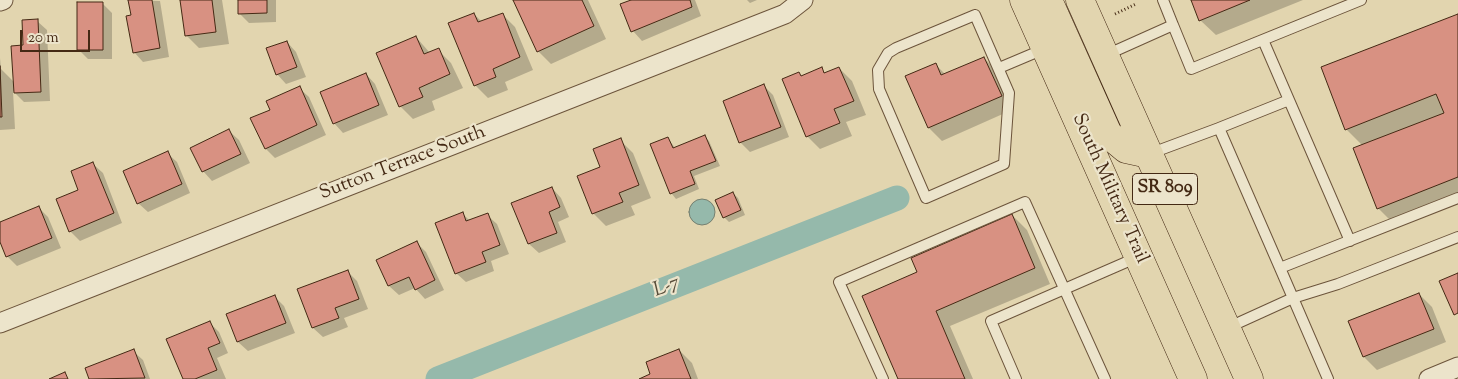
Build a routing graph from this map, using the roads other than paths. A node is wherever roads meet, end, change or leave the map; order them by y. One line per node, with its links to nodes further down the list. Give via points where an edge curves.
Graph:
1 (804, 0): 22 (street, Sutton Terrace South, via 785,14)
2 (1024, 0): 9 (main road, South Military Trail / SR 809)
3 (1048, 0): 14 (main road, via 1108,134 1126,149)
4 (1080, 0): 10 (main road, SR 809)
5 (1163, 0): 7 (lane)
6 (1361, 0): 8 (lane)
7 (1173, 25): 8 (lane, via 1191,69); 10 (lane)
8 (1263, 40): 12 (lane)
9 (1046, 48): 11 (lane); 18 (main road, South Military Trail / SR 809)
10 (1105, 55): 14 (main road, SR 809)
11 (999, 68): 11 (lane, via 975,15 896,48 881,61 878,89 926,198 1004,164 1009,93)
12 (1289, 100): 13 (lane); 17 (lane)
13 (1219, 128): 14 (lane); 19 (lane)
14 (1149, 154): 23 (main road, SR 809)
15 (1458, 198): 17 (lane)
16 (1458, 237): 21 (lane)
17 (1350, 241): 19 (lane)
18 (1139, 256): 20 (lane); 28 (main road, South Military Trail / SR 809)
19 (1280, 268): 21 (lane)
20 (1065, 288): 25 (lane, via 1025,202 839,282); 26 (lane, via 991,321); 27 (lane)
21 (1293, 298): 23 (lane); 30 (lane)
22 (0, 323)
23 (1226, 328): 29 (main road, SR 809)
24 (1458, 367): 31 (street)
25 (883, 379)
26 (1016, 379)
27 (1105, 379)
28 (1193, 379)
29 (1249, 379)
30 (1328, 379)
31 (1429, 379)

